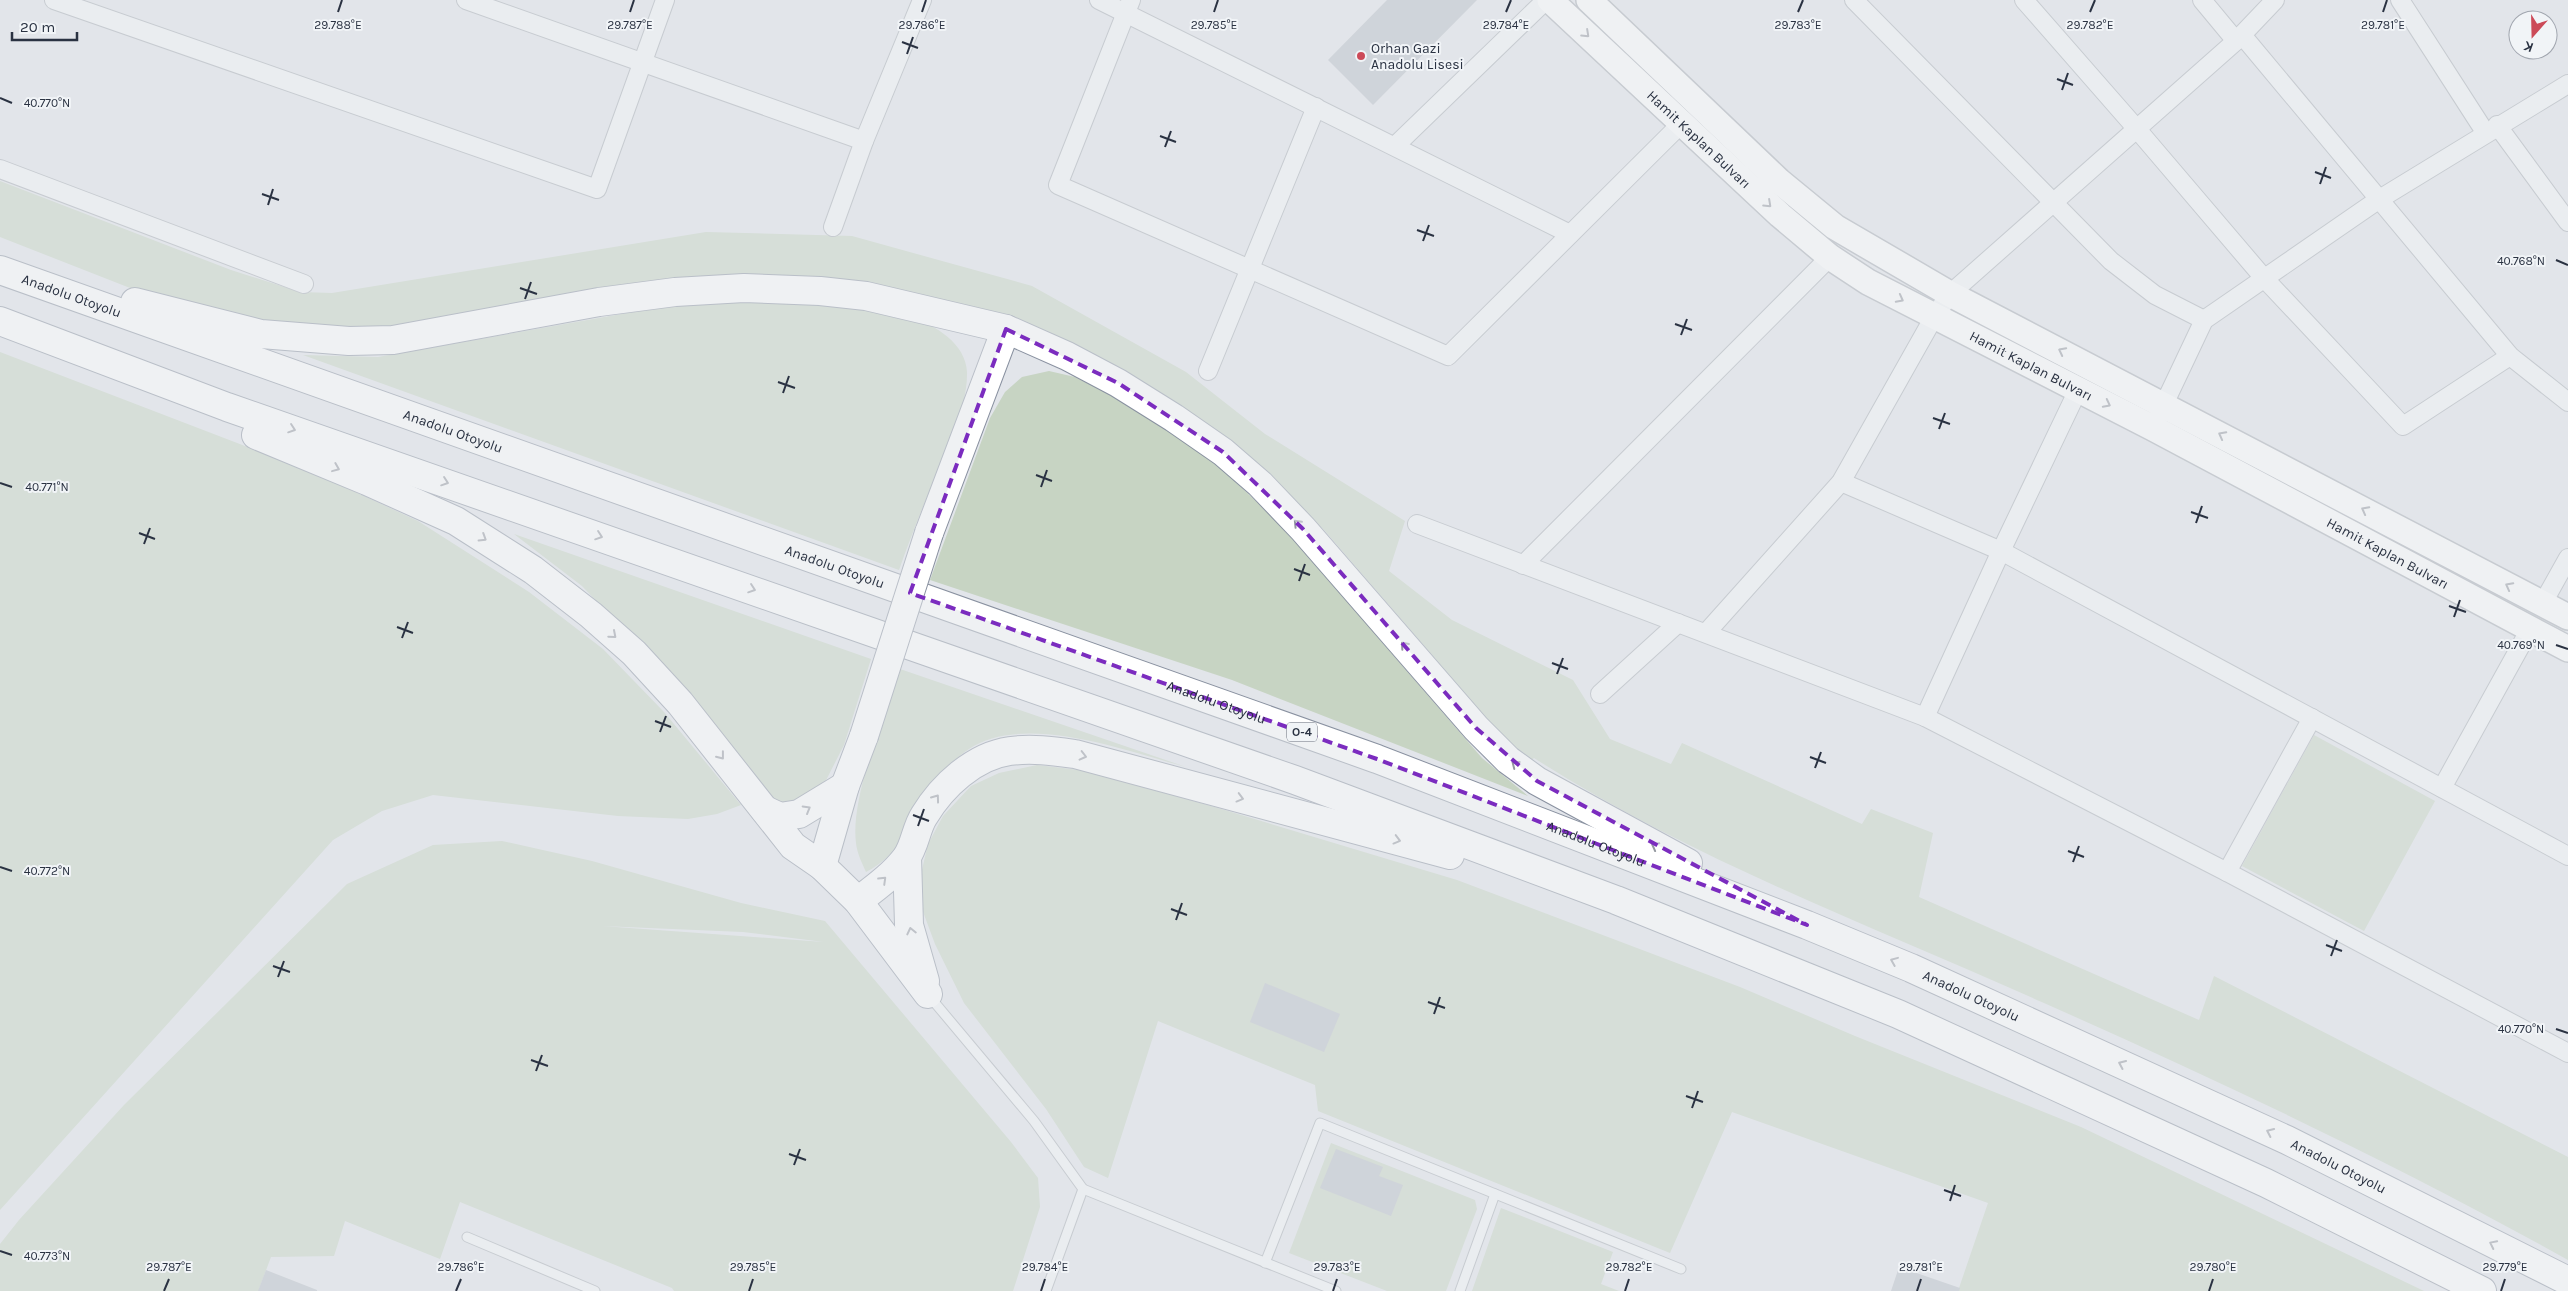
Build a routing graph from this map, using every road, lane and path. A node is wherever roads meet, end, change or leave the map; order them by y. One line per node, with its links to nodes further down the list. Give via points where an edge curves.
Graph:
1 (54, 0): 16 (street, via 597,188)
2 (466, 0): 16 (street)
3 (665, 0): 16 (street)
4 (922, 0): 22 (street)
5 (1099, 0): 14 (street)
6 (1546, 0): 23 (street)
7 (1550, 0): 19 (main road, Hamit Kaplan Bulvarı, one-way to 19)
8 (1589, 0): 35 (main road, Hamit Kaplan Bulvarı, via 1803,202 1835,227)
9 (1854, 0): 26 (street)
10 (2024, 0): 20 (street)
11 (2202, 0): 15 (street)
12 (2275, 0): 15 (street)
13 (2400, 0): 21 (street)
14 (1128, 7): 18 (street); 32 (street, via 1058,185)
15 (2239, 38): 20 (street); 25 (street)
16 (642, 62): 22 (street)
17 (2568, 84): 21 (street)
18 (1316, 107): 23 (street); 32 (street)
19 (1681, 124): 29 (street); 30 (main road, Hamit Kaplan Bulvarı, one-way to 30)
20 (2136, 128): 26 (street); 33 (street)
21 (2491, 129): 25 (street); 27 (street)
22 (864, 141): 28 (street)
23 (1395, 146): 29 (street)
24 (0, 169): 34 (street)
25 (2378, 200): 33 (street); 41 (street)
26 (2053, 203): 35 (street); 37 (street, via 2134,281)
27 (2568, 222)
28 (833, 227)
29 (1570, 234): 32 (street, via 1448,356)
30 (1830, 257): 36 (main road, Hamit Kaplan Bulvarı, one-way to 36, via 1868,282); 51 (street)
31 (0, 269): 39 (highway, via 261,334 307,339 393,340 598,302 675,292 744,288 866,296); 70 (highway, Anadolu Otoyolu / O-4, via 1377,759)
32 (1249, 269): 42 (street)
33 (2263, 277): 37 (street); 41 (street, via 2404,426)
34 (304, 284)
35 (1950, 294): 36 (street); 45 (main road, Hamit Kaplan Bulvarı, one-way to 35)
36 (1934, 317): 43 (main road, Hamit Kaplan Bulvarı); 47 (street)
37 (2204, 320): 45 (street)
38 (0, 321): 68 (highway, one-way to 68, via 227,407 1295,780)
39 (1006, 329): 61 (highway, bridge, via 929,533); 70 (highway, one-way to 39, via 1537,781 1508,760 1260,484 1174,418 1118,383)
40 (0, 330): 63 (highway, one-way to 63, via 367,480 456,521 533,570 634,653 680,703)
41 (2510, 356): 44 (street)
42 (1208, 370)
43 (2078, 390): 46 (main road, Hamit Kaplan Bulvarı, one-way to 46); 49 (street)
44 (2568, 402)
45 (2164, 405): 46 (street); 52 (main road, Hamit Kaplan Bulvarı, one-way to 45)
46 (2154, 428): 55 (main road, Hamit Kaplan Bulvarı)
47 (1842, 482): 49 (street); 56 (street)
48 (1418, 524): 51 (street)
49 (2001, 551): 59 (street); 60 (street)
50 (2568, 558): 52 (street)
51 (1523, 565): 54 (street)
52 (2543, 603): 53 (main road, Hamit Kaplan Bulvarı)
53 (2568, 616)
54 (1678, 623): 56 (street); 58 (street)
55 (2530, 629): 57 (main road, Hamit Kaplan Bulvarı); 62 (street)
56 (1706, 633): 59 (street)
57 (2568, 649)
58 (1600, 694)
59 (1925, 717): 67 (street)
60 (2312, 718): 62 (street); 67 (street)
61 (845, 786): 63 (highway, one-way to 61, via 780,817 799,814); 66 (highway)
62 (2442, 788): 64 (street)
63 (765, 810): 66 (highway, via 793,846)
64 (2568, 856)
65 (907, 857): 68 (highway, one-way to 68, via 923,817 940,792 958,776 982,760 1008,751 1037,750 1075,754 1124,766); 69 (highway, one-way to 65); 71 (highway, one-way to 65, via 909,925)
66 (822, 866): 69 (highway)
67 (2227, 872): 72 (street)
68 (1616, 900): 83 (highway, via 1898,1014 2266,1183)
69 (858, 901): 71 (highway)
70 (1807, 925): 78 (highway, Anadolu Otoyolu / O-4, one-way to 70, via 2279,1136 1911,968)
71 (928, 994): 73 (lane, via 1034,1121)
72 (2568, 1053)
73 (1083, 1189): 76 (lane); 80 (lane)
74 (1495, 1194): 76 (lane, via 1320,1123); 77 (lane); 82 (lane)
75 (467, 1237): 79 (lane)
76 (1265, 1263): 81 (lane)
77 (1681, 1269)
78 (2568, 1281)
79 (595, 1291)
80 (1046, 1291)
81 (1336, 1291)
82 (1460, 1291)
83 (2482, 1291)

